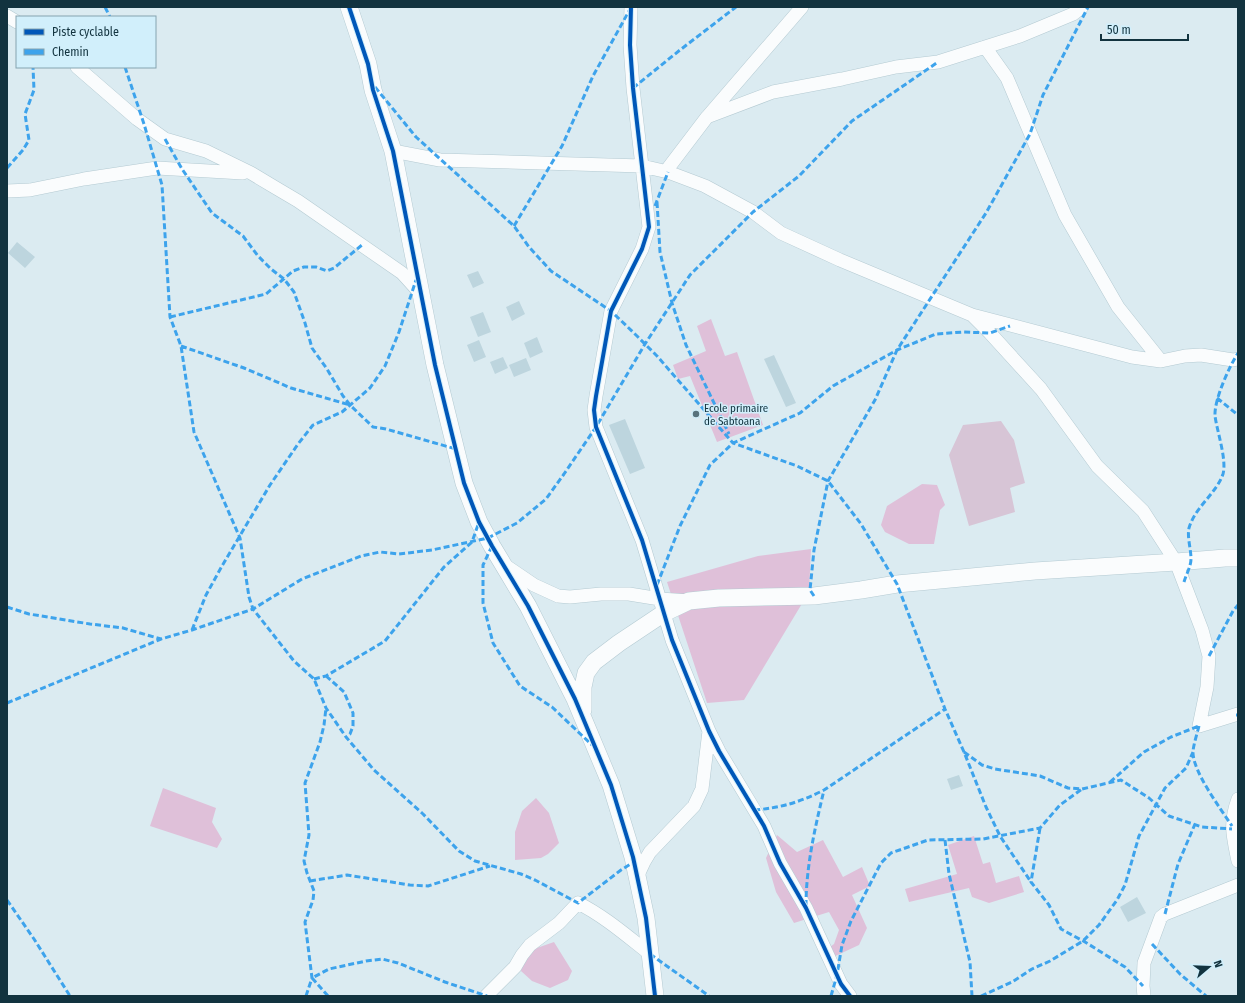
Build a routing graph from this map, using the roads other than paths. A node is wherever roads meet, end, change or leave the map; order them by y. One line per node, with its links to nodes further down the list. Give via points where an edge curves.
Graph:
1 (349, 7): 10 (street)
2 (631, 7): 11 (street, via 632,88)
3 (802, 7): 9 (street)
4 (1082, 7): 7 (street, via 1073,14 1020,36)
5 (7, 16): 6 (street)
6 (16, 21)
7 (985, 47): 9 (street, via 938,62 896,67 773,92); 18 (street, via 1007,78 1068,221 1118,307)
8 (78, 68): 13 (street, via 165,139 206,151)
9 (707, 117): 12 (street, via 669,167)
10 (393, 151): 11 (street, via 440,160); 15 (street)
11 (642, 166): 12 (street); 22 (street, via 649,227 642,249 611,311 594,410 596,427 642,540)
12 (668, 172): 16 (street, via 712,190 753,212 781,233)
13 (251, 173): 14 (street, via 157,168 30,190); 15 (street, via 298,201 402,273)
14 (7, 191)
15 (421, 294): 21 (street, via 435,365 464,483 479,522)
16 (972, 315): 18 (street, via 1132,357); 20 (street, via 1041,389 1097,466 1143,511)
17 (1238, 360): 18 (street, via 1201,355)
18 (1161, 361)
19 (1238, 558): 20 (street)
20 (1176, 562): 22 (street, via 1034,571 932,580 814,596 719,598); 23 (street, via 1202,630 1209,656 1207,687 1199,726)
21 (504, 565): 22 (street, via 534,585 558,596 624,593); 24 (street, via 528,606)
22 (662, 606): 24 (street, via 594,662 586,673 583,687); 25 (street, via 672,640)
23 (1238, 714)
24 (583, 717): 28 (street, via 611,785)
25 (709, 731): 28 (street, via 702,789 694,806 650,852); 33 (street, via 764,826 841,984)
26 (1238, 798): 27 (street, via 1232,830)
27 (1238, 862)
28 (637, 878): 30 (street, via 646,918)
29 (1238, 885): 34 (street, via 1161,917 1144,963)
30 (650, 954): 31 (street, via 606,920 578,903 559,923 530,945 515,966); 32 (street)
31 (486, 996)
32 (655, 996)
33 (850, 996)
34 (1144, 996)

